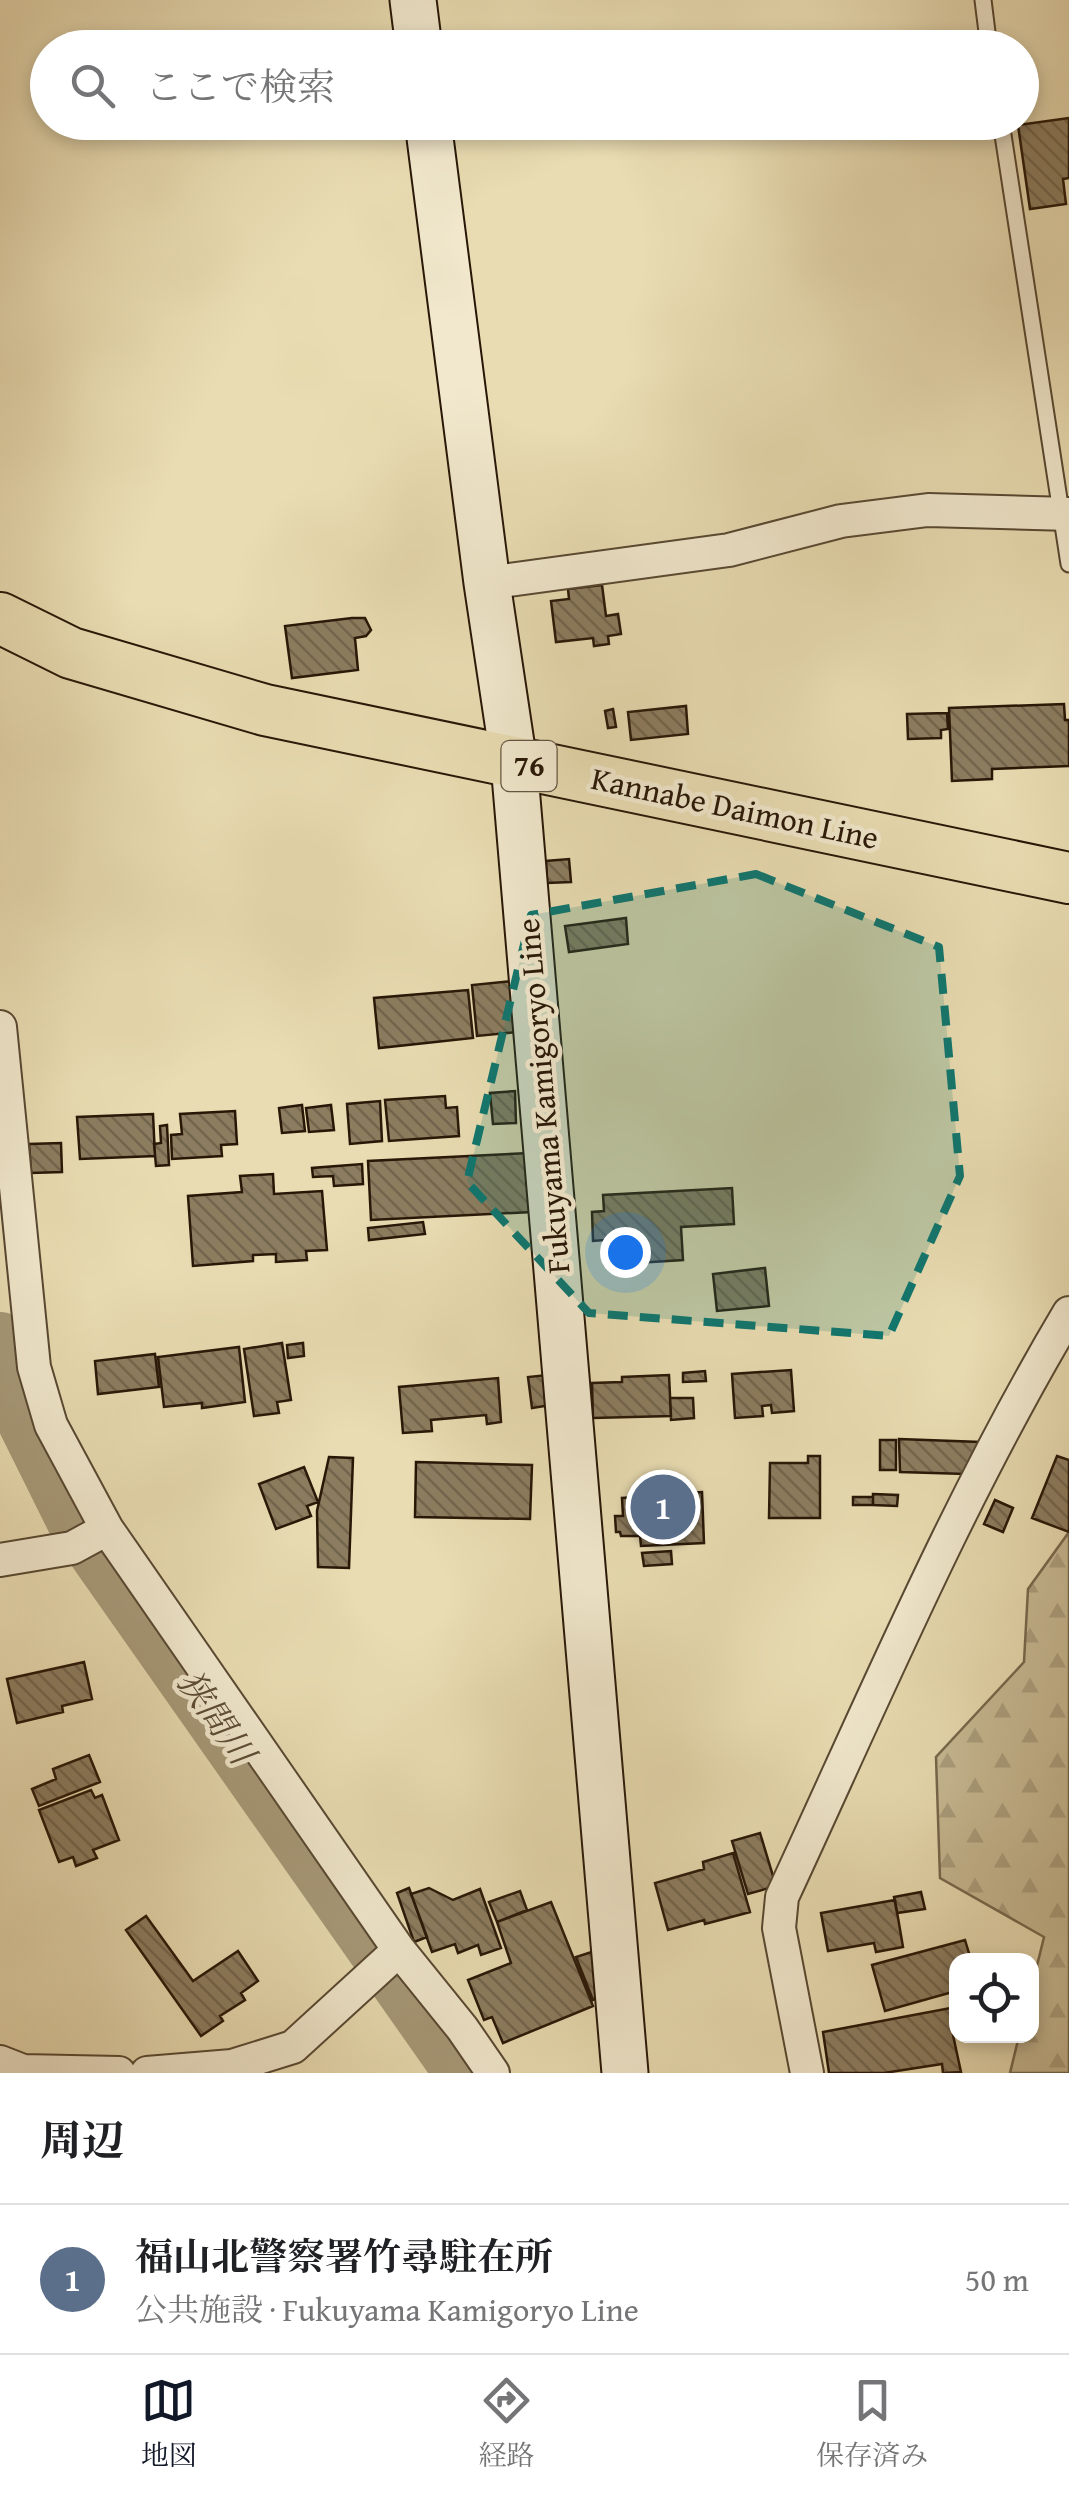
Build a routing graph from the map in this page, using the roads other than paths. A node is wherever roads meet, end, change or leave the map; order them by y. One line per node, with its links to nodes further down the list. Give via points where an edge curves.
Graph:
1 (413, 0): 3 (main road)
2 (983, 0): 4 (lane)
3 (417, 30)
4 (987, 30)
5 (430, 140): 9 (main road, Fukuyama Kamigoryo Line)
6 (1003, 140): 7 (lane)
7 (1065, 514): 8 (lane); 9 (street, via 928,510 841,521 728,550)
8 (1069, 564)
9 (487, 583): 11 (main road, Fukuyama Kamigoryo Line)
10 (0, 618): 11 (main road, Kannabe Daimon Line / 76, via 70,653 264,710)
11 (514, 763): 12 (main road, Kannabe Daimon Line / 76); 22 (main road, Fukuyama Kamigoryo Line)
12 (1069, 878)
13 (0, 1027): 15 (street, via 34,1368 51,1425)
14 (1069, 1313): 23 (street, via 972,1489 782,1897 779,1928)
15 (108, 1529): 16 (street, via 72,1548); 17 (street)
16 (0, 1560)
17 (398, 1950): 20 (street, via 294,2047 232,2066); 21 (street)
18 (0, 2062): 19 (street, via 23,2071)
19 (118, 2073)
20 (147, 2073)
21 (493, 2073)
22 (625, 2073)
23 (807, 2073)

